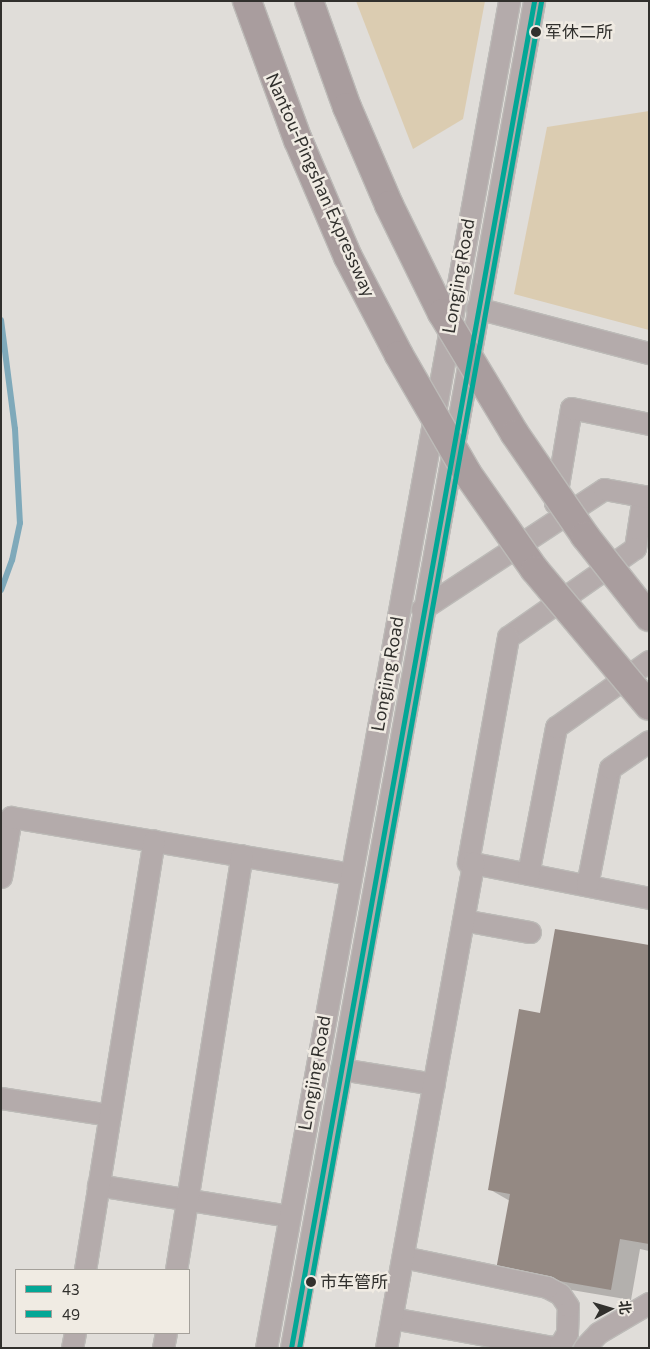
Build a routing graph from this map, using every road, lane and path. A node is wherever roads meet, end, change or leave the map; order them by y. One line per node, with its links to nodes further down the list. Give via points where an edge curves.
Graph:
1 (247, 1): 13 (highway, Nantou-Pingshan Expressway, bridge, via 302,149 348,257 399,355 467,473 535,570)
2 (310, 1): 11 (highway, bridge, via 347,107 389,205 442,313 515,434 585,536)
3 (509, 1): 18 (street, Longjing Road)
4 (534, 1): 5 (street, Longjing Road)
5 (477, 308): 6 (street); 10 (street, Longjing Road)
6 (649, 353)
7 (649, 424): 9 (street, via 571,408)
8 (646, 497): 9 (street, via 604,489); 17 (street, via 635,548 508,637 468,862)
9 (551, 525): 10 (street)
10 (422, 609): 25 (street, Longjing Road)
11 (649, 617)
12 (649, 661): 19 (street, via 556,728)
13 (649, 706)
14 (649, 741): 21 (street, via 610,768)
15 (154, 841): 16 (street); 20 (street, via 11,818); 28 (street)
16 (242, 855): 18 (street); 30 (street)
17 (473, 864): 19 (street); 23 (street)
18 (350, 874): 31 (street, Longjing Road)
19 (528, 874): 21 (street)
20 (1, 877)
21 (587, 886): 22 (street)
22 (649, 898)
23 (463, 920): 24 (street); 26 (street)
24 (530, 932)
25 (341, 1069): 26 (street); 43 (street, Longjing Road)
26 (434, 1084): 32 (street)
27 (1, 1098): 28 (street)
28 (110, 1115): 29 (street)
29 (98, 1185): 30 (street); 33 (street)
30 (187, 1200): 31 (street); 34 (street)
31 (289, 1216): 42 (street, Longjing Road)
32 (402, 1257): 36 (street); 39 (street, via 547,1287 560,1294 568,1306)
33 (85, 1269)
34 (176, 1269)
35 (649, 1303): 39 (street)
36 (392, 1318): 39 (street, via 545,1346); 44 (street)
37 (74, 1334): 40 (street)
38 (166, 1334): 41 (street)
39 (576, 1345)
40 (72, 1348)
41 (163, 1348)
42 (266, 1348)
43 (290, 1348)
44 (386, 1348)

